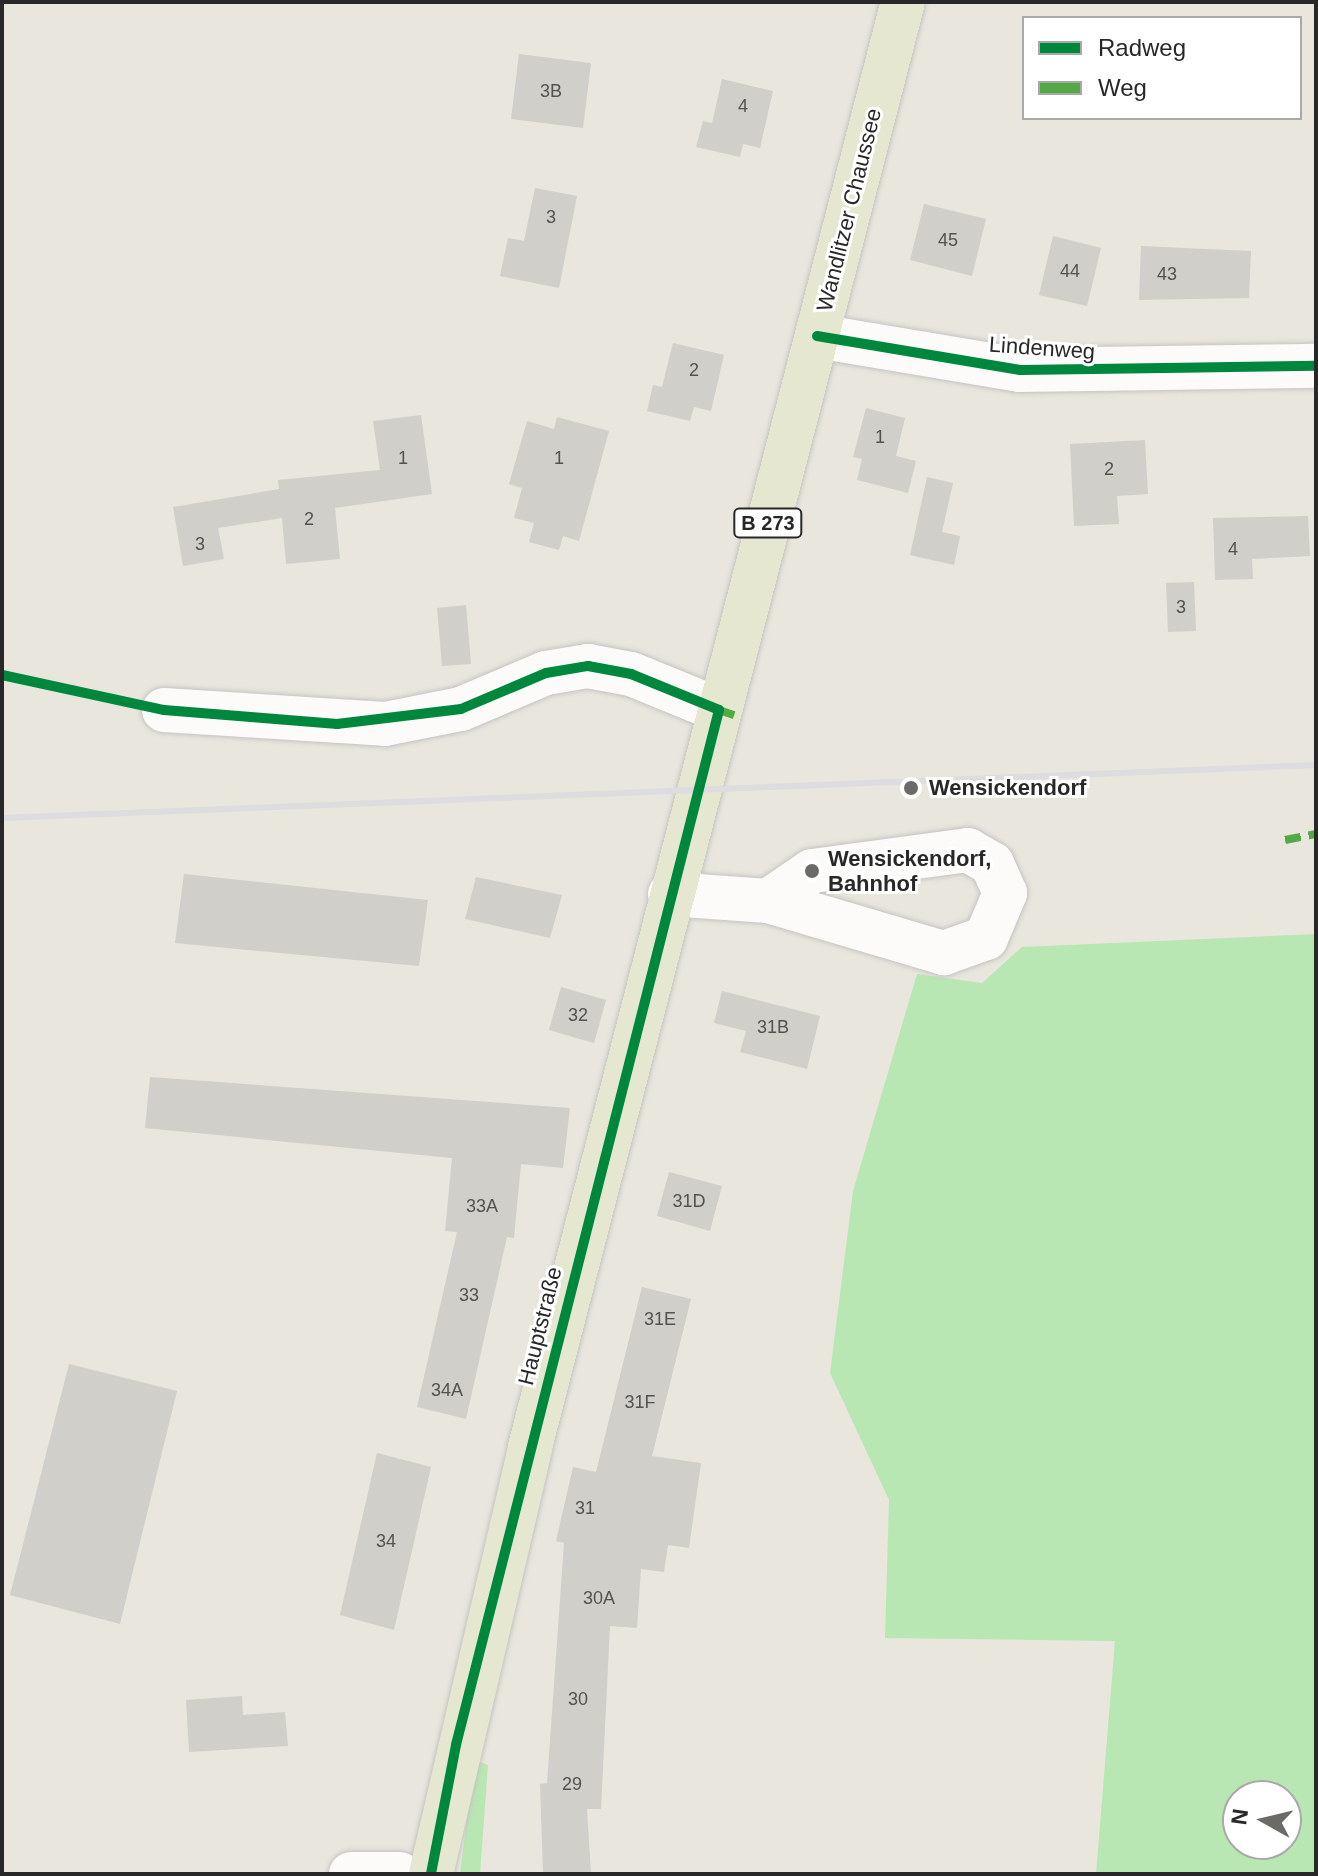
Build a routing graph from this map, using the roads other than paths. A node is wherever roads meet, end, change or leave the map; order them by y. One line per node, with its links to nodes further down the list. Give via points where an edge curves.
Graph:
1 (903, 2): 2 (main road, Wandlitzer Chaussee / B 273)
2 (817, 336): 3 (street, Lindenweg, via 1020,370); 5 (main road, Wandlitzer Chaussee / B 273)
3 (1316, 366)
4 (164, 710): 5 (street, via 385,724 461,709 546,673 588,666 631,674)
5 (719, 710): 6 (main road, Wandlitzer Chaussee / B 273)
6 (698, 790): 7 (main road, Hauptstraße / B 273)
7 (670, 894): 8 (street); 11 (main road, Hauptstraße / B 273, via 456,1745)
8 (768, 901)
9 (351, 1874): 10 (street)
10 (400, 1874)
11 (431, 1874)

